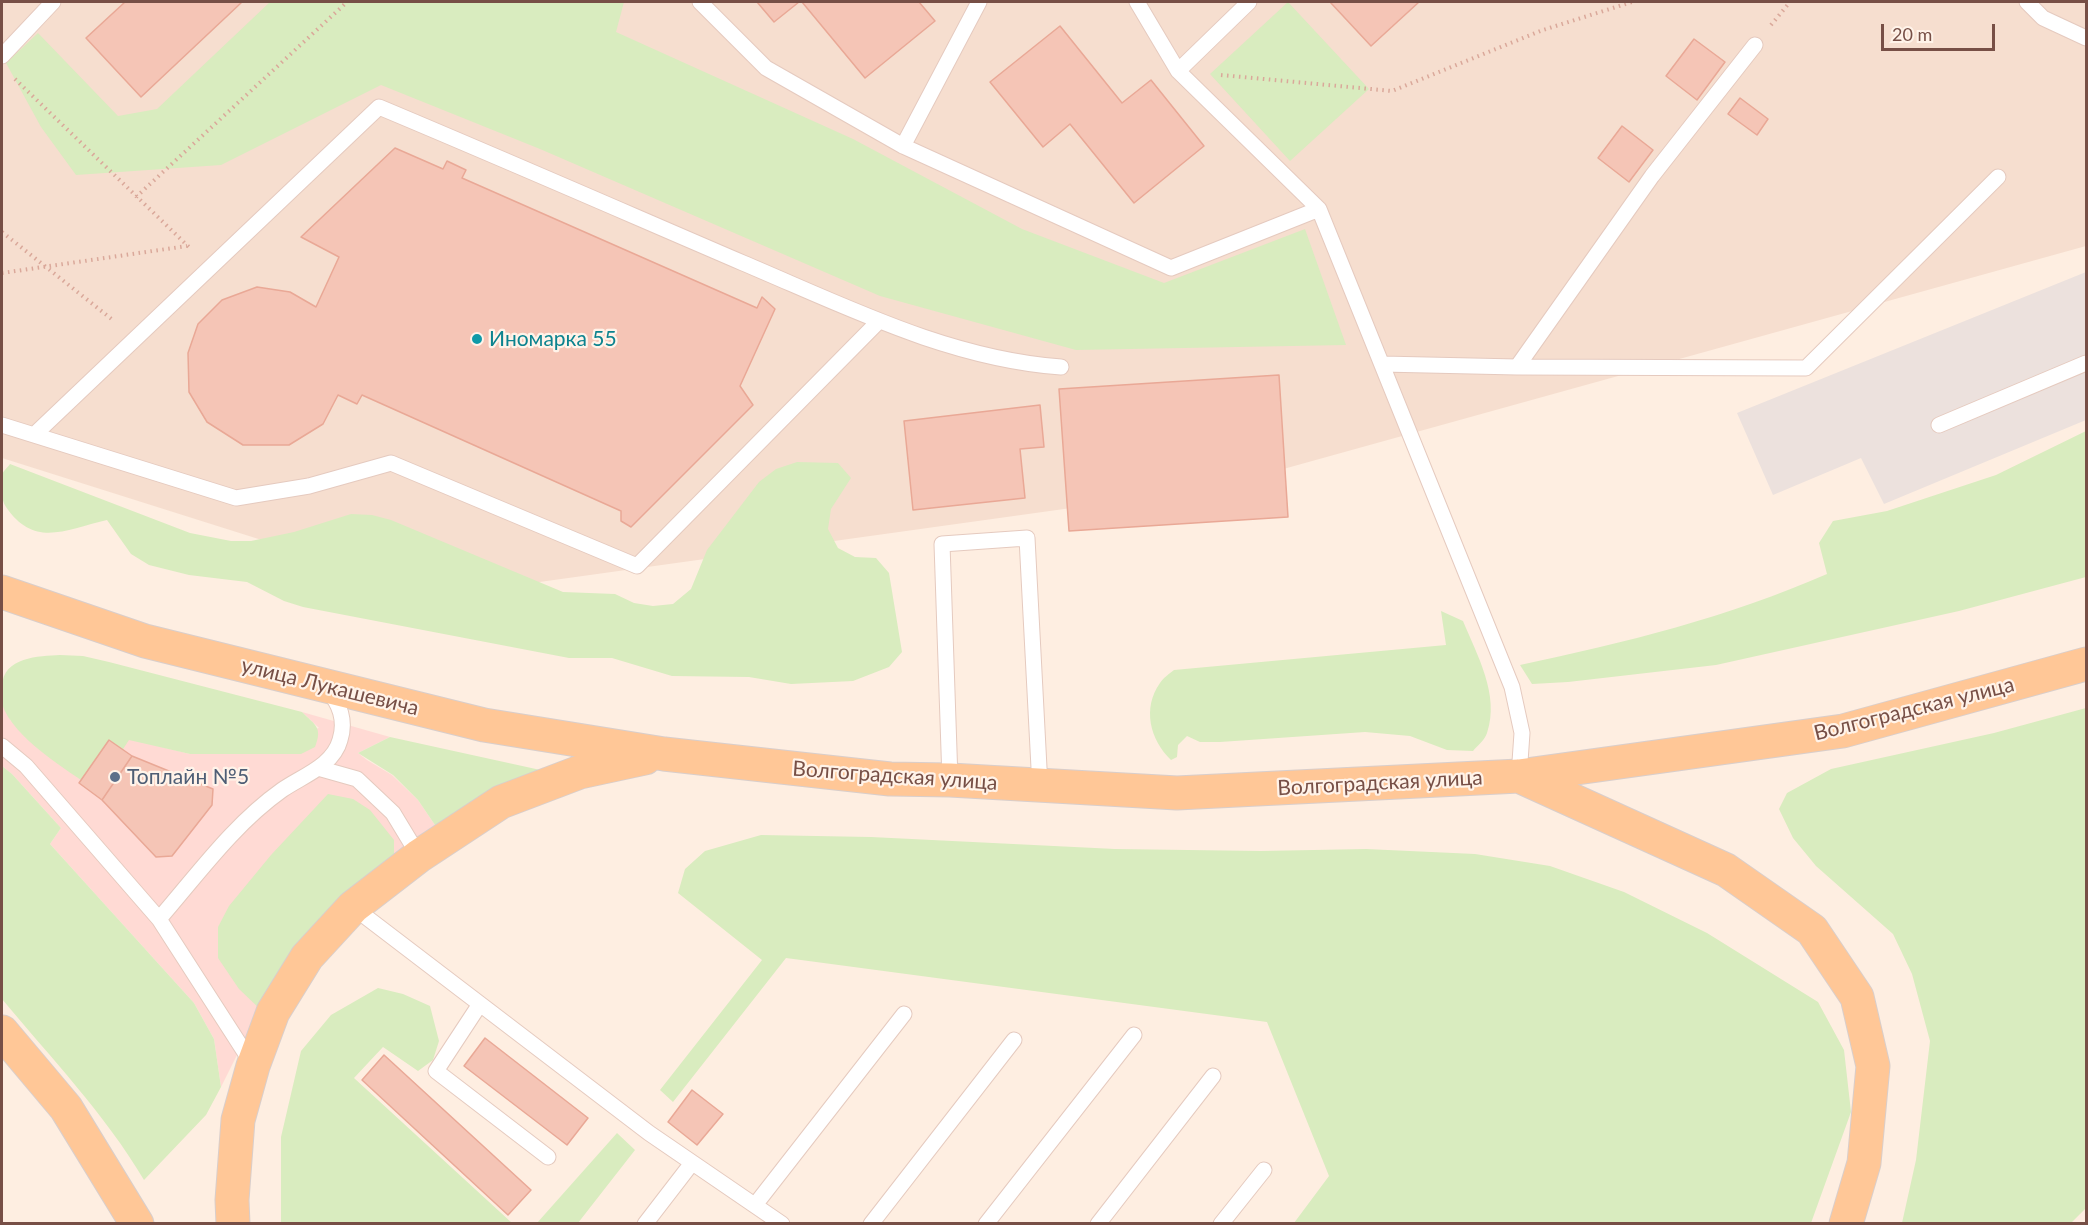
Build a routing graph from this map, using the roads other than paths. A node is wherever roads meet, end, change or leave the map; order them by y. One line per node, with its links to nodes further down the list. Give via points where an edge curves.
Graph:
1 (53, 2): 9 (lane)
2 (700, 2): 11 (lane, via 766,68)
3 (979, 2): 11 (lane)
4 (1137, 2): 10 (lane)
5 (1249, 2): 10 (lane)
6 (2028, 2): 7 (lane, via 2043,18)
7 (2086, 38)
8 (1755, 45): 18 (lane, via 1652,176)
9 (2, 56)
10 (1178, 71): 13 (lane)
11 (903, 146): 13 (lane, via 1171,268)
12 (1998, 177): 18 (lane, via 1806,368)
13 (1319, 209): 16 (lane)
14 (879, 321): 17 (lane, via 974,353); 21 (lane, via 637,566 391,463 309,486 236,498); 21 (lane, via 379,107)
15 (2086, 363): 20 (lane)
16 (1382, 364): 18 (lane); 28 (lane, via 1512,687 1522,733)
17 (1061, 367)
18 (1517, 367)
19 (2, 425): 21 (lane)
20 (1939, 425)
21 (34, 435)
22 (2, 592): 24 (main road, улица Лукашевича, via 145,641)
23 (2086, 664): 28 (main road, Волгоградская улица, via 1843,731)
24 (323, 685): 26 (main road, улица Лукашевича, via 483,725); 27 (lane, via 338,701 342,720 340,741)
25 (2, 746): 33 (lane, via 26,766)
26 (664, 754): 29 (main road, Волгоградская улица, via 890,779); 31 (main road, via 580,772 501,802)
27 (318, 768): 31 (lane, via 357,779 393,813); 33 (lane, via 246,819)
28 (1520, 776): 30 (main road, Волгоградская улица, via 1177,793); 53 (main road, via 1726,870 1812,930 1857,997 1873,1066 1864,1163)
29 (950, 780): 30 (main road, Волгоградская улица); 30 (lane, via 942,544 1027,538)
30 (1040, 787)
31 (419, 856): 32 (main road)
32 (353, 907): 34 (lane); 39 (main road, via 307,957 273,1012)
33 (159, 919): 39 (lane)
34 (480, 1004): 41 (lane, via 436,1071); 42 (lane)
35 (904, 1014): 44 (lane)
36 (2, 1032): 45 (main road, via 66,1108)
37 (1134, 1035): 50 (lane)
38 (1014, 1040): 49 (lane)
39 (253, 1065): 46 (main road, via 238,1120)
40 (1213, 1076): 51 (lane)
41 (548, 1157)
42 (692, 1162): 44 (lane); 47 (lane)
43 (1264, 1170): 52 (lane)
44 (760, 1214): 48 (lane)
45 (137, 1224)
46 (233, 1224)
47 (645, 1224)
48 (782, 1224)
49 (871, 1224)
50 (986, 1224)
51 (1098, 1224)
52 (1221, 1224)
53 (1846, 1224)

